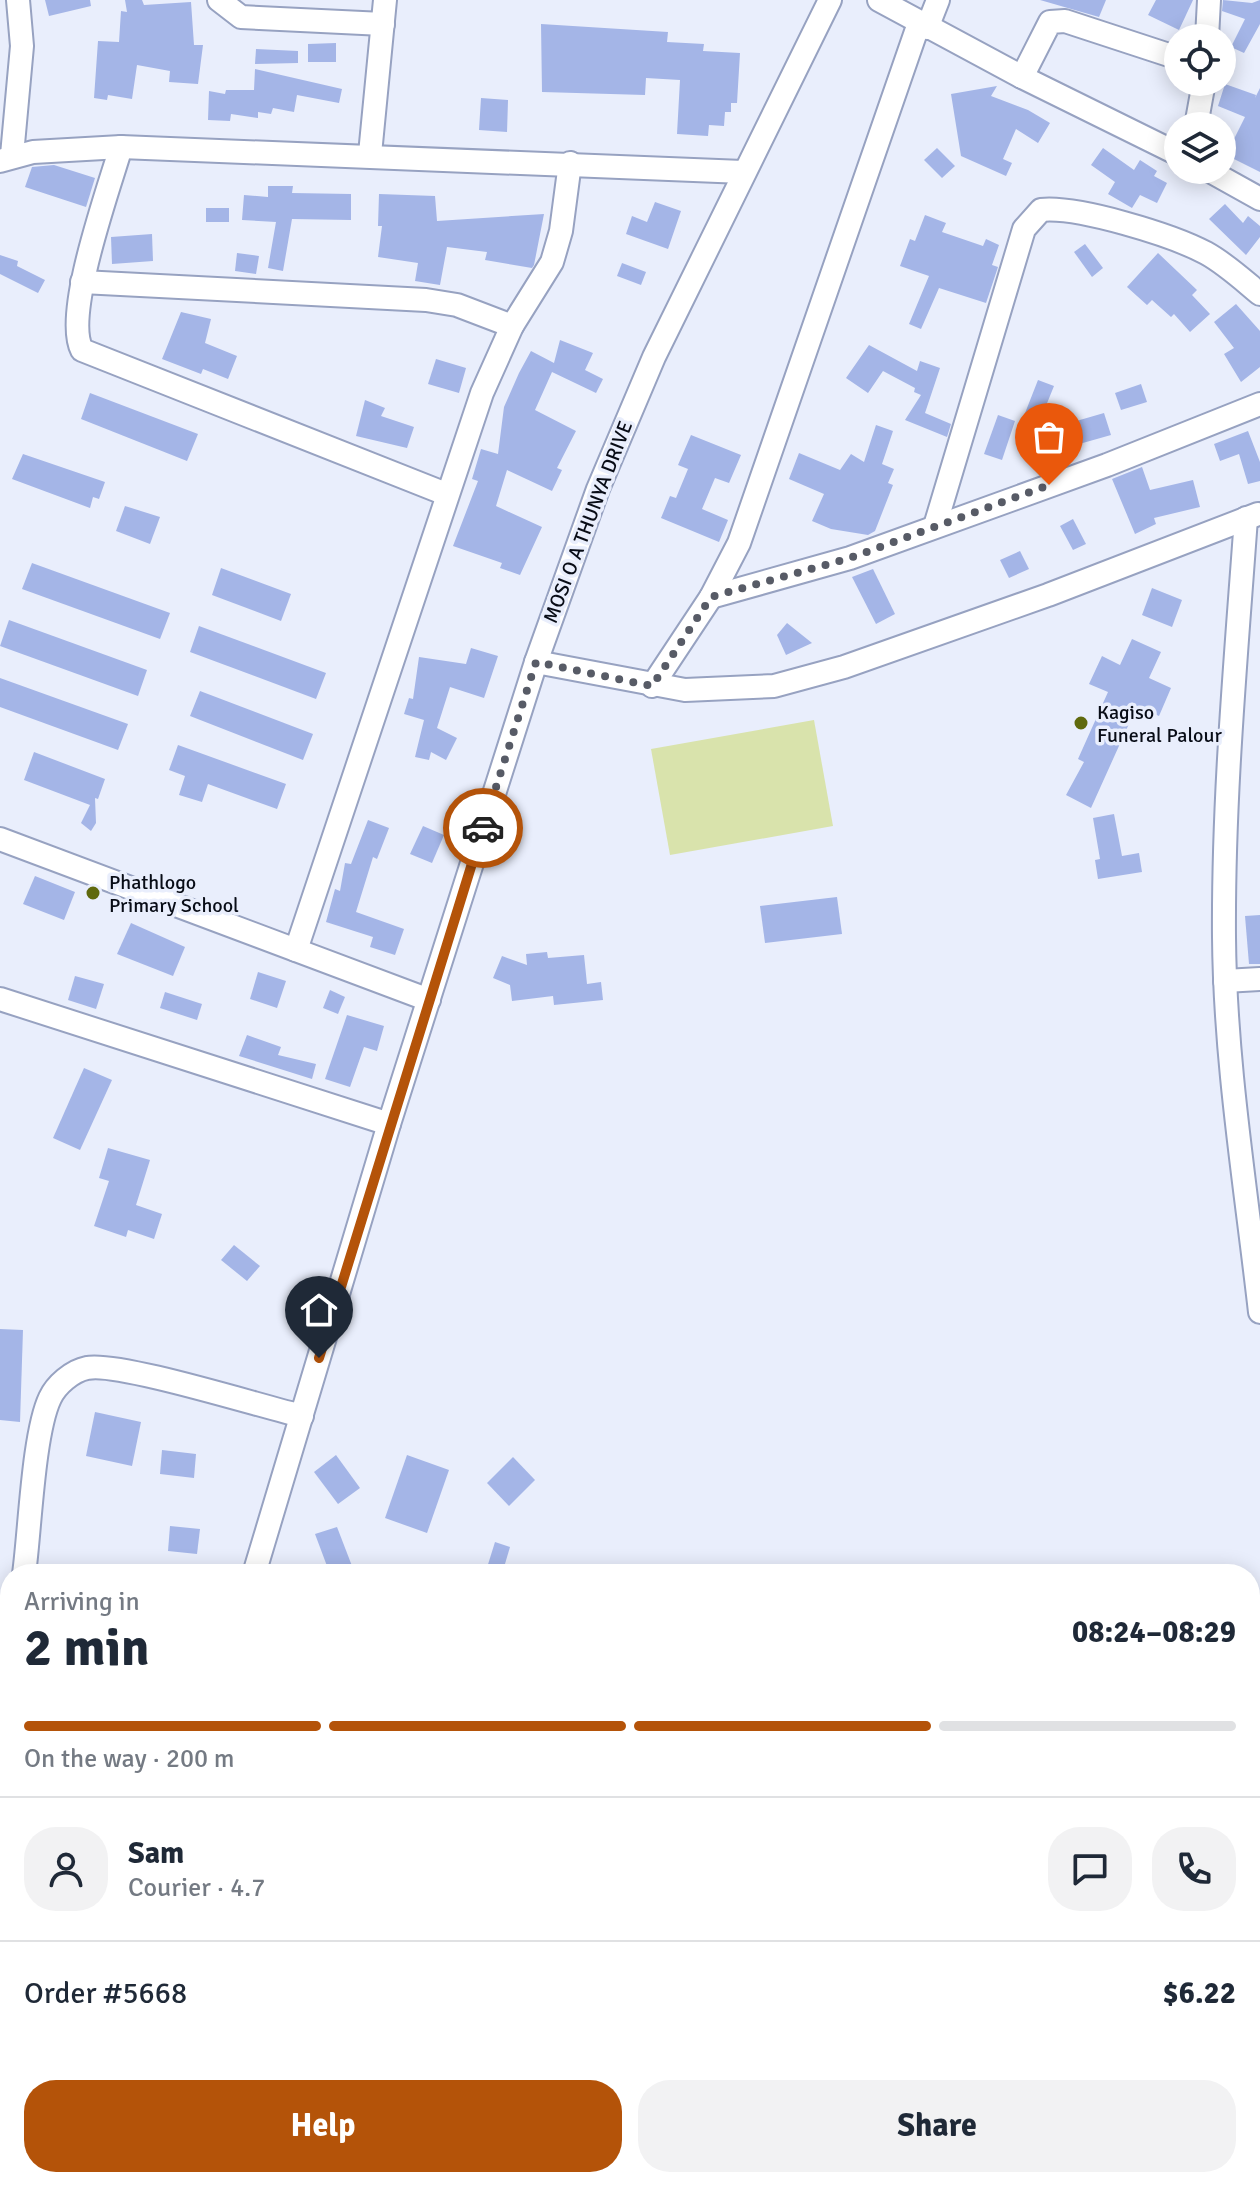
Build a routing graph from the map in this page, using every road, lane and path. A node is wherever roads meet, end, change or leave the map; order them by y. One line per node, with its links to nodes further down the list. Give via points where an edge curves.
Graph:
1 (18, 0): 16 (street, via 22,46)
2 (219, 0): 8 (street, via 241,17)
3 (385, 0): 8 (street)
4 (830, 0): 18 (street, MOSI O A THUNYA DRIVE)
5 (879, 0): 10 (street)
6 (938, 0): 10 (street)
7 (1209, 0): 9 (street)
8 (383, 24): 15 (street)
9 (1208, 24)
10 (923, 26): 12 (street); 28 (street, via 765,477)
11 (1164, 53): 12 (street, via 1065,21 1050,22)
12 (1022, 77): 14 (street)
13 (121, 147): 15 (street); 16 (street); 21 (street)
14 (1164, 147)
15 (370, 154): 17 (street)
16 (6, 158)
17 (570, 163): 18 (street); 23 (street, via 552,262)
18 (743, 172): 29 (street, MOSI O A THUNYA DRIVE, via 625,423)
19 (1233, 184): 20 (street)
20 (1260, 199)
21 (82, 282): 23 (street, via 426,300 457,305); 25 (street, via 76,337 87,355)
22 (1260, 294): 27 (street, via 1205,253 1172,239 1071,210 1041,210 1024,229)
23 (512, 326): 25 (street)
24 (1260, 404): 27 (street)
25 (446, 494): 32 (street)
26 (1253, 516): 30 (street, via 809,678 743,690); 34 (street, via 1231,727)
27 (935, 526): 28 (street, via 850,558)
28 (711, 597): 30 (street)
29 (536, 662): 30 (street); 36 (street, MOSI O A THUNYA DRIVE)
30 (652, 686)
31 (0, 839): 32 (street)
32 (296, 950): 36 (street)
33 (1260, 979): 34 (street)
34 (1225, 981): 38 (street)
35 (0, 999): 37 (street)
36 (429, 1000): 37 (street, MOSI O A THUNYA DRIVE)
37 (389, 1124): 39 (street, MOSI O A THUNYA DRIVE)
38 (1260, 1312)
39 (302, 1416): 40 (street, via 119,1370 87,1367 65,1378 50,1397 42,1428); 41 (street, MOSI O A THUNYA DRIVE)
40 (25, 1564)
41 (257, 1564)

